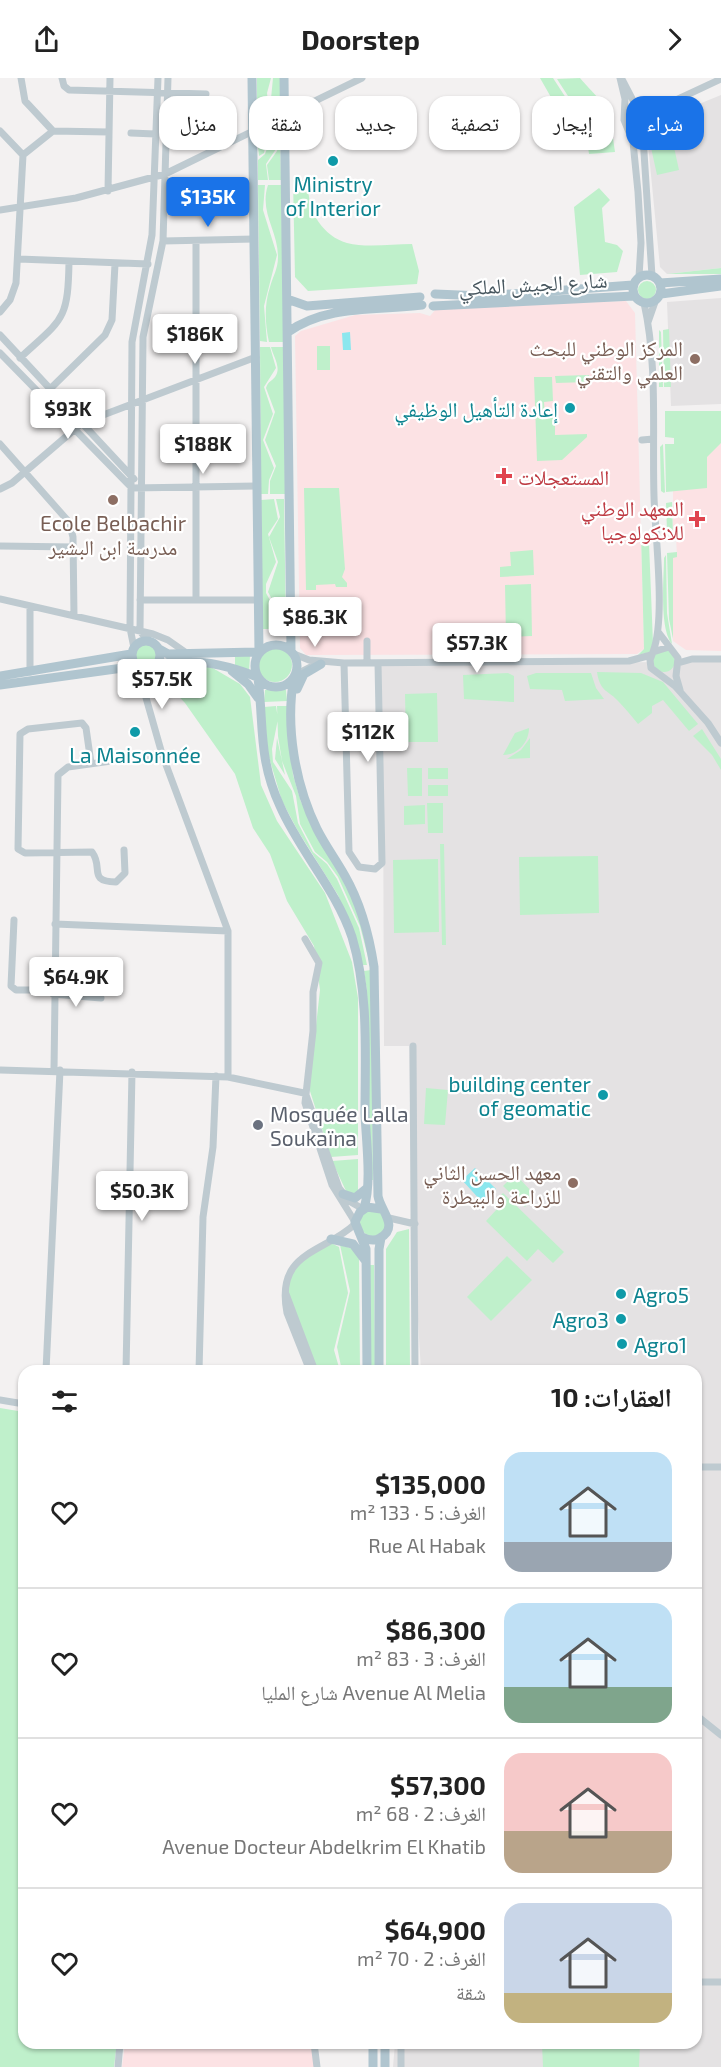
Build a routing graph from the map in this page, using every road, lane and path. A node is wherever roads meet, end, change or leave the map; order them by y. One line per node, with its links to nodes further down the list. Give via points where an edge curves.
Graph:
1 (21, 78): 23 (street, via 25,101)
2 (62, 78): 11 (street, via 69,90)
3 (110, 78): 11 (street)
4 (158, 78): 12 (street)
5 (168, 78): 13 (street)
6 (252, 78): 15 (main road)
7 (284, 78): 16 (main road)
8 (362, 78): 19 (street)
9 (621, 78): 17 (street); 20 (street)
10 (721, 79): 18 (street)
11 (110, 92): 12 (street); 24 (street)
12 (157, 93): 13 (street); 26 (street)
13 (168, 93): 14 (street); 33 (street)
14 (206, 94)
15 (252, 96)
16 (284, 96)
17 (632, 96)
18 (685, 96)
19 (323, 98)
20 (626, 113): 21 (street)
21 (626, 124)
22 (0, 131): 32 (street)
23 (53, 131): 24 (street); 32 (street)
24 (109, 132): 35 (street)
25 (131, 133): 26 (street)
26 (155, 134): 34 (street)
27 (249, 135): 33 (street)
28 (253, 150): 38 (main road)
29 (285, 150): 53 (main road)
30 (634, 150): 47 (street, via 641,243)
31 (645, 150): 45 (street)
32 (24, 155): 36 (street)
33 (165, 174): 34 (street); 39 (street)
34 (154, 177): 35 (street); 44 (street)
35 (108, 190): 36 (street)
36 (19, 207): 37 (street); 41 (street)
37 (0, 210)
38 (255, 239): 40 (street); 62 (main road)
39 (163, 241): 40 (street); 66 (street, via 143,337)
40 (196, 241): 64 (street)
41 (19, 259): 42 (street); 57 (street, via 15,289)
42 (69, 262): 43 (street); 63 (street, via 64,314)
43 (115, 264): 44 (street); 65 (street, via 111,326)
44 (148, 264): 67 (street, via 133,331)
45 (652, 276): 47 (main road); 48 (main road)
46 (721, 279): 48 (main road)
47 (636, 281): 50 (main road, شارع الجيش الملكي, via 483,296); 51 (main road)
48 (660, 283): 52 (main road)
49 (721, 286): 52 (main road)
50 (435, 294): 54 (main road, via 427,291); 56 (main road)
51 (634, 296): 55 (main road); 56 (main road, شارع الجيش الملكي)
52 (658, 298): 55 (main road); 58 (street)
53 (287, 299): 54 (main road, via 307,306); 59 (main road)
54 (421, 301): 56 (main road, via 427,308); 59 (main road, via 342,311 308,320)
55 (644, 303): 58 (street)
56 (433, 306)
57 (0, 312)
58 (648, 322): 70 (street)
59 (288, 332): 97 (main road)
60 (0, 336): 63 (street)
61 (0, 353): 69 (street)
62 (256, 357): 64 (street); 75 (main road)
63 (20, 358): 65 (street)
64 (197, 377): 66 (street); 77 (street)
65 (50, 389): 68 (street)
66 (143, 399): 67 (street); 76 (street)
67 (133, 403): 68 (street); 74 (street)
68 (82, 423): 69 (street); 74 (street)
69 (75, 429): 73 (street); 78 (street)
70 (653, 439): 71 (street); 90 (street)
71 (642, 440)
72 (0, 444): 73 (street)
73 (25, 472): 79 (street); 81 (street, via 69,522)
74 (132, 478): 76 (street); 78 (street)
75 (257, 486): 77 (street); 85 (main road)
76 (145, 487): 77 (street); 78 (street); 83 (street)
77 (196, 487): 84 (street)
78 (132, 488): 88 (street)
79 (0, 489)
80 (0, 546): 81 (street)
81 (73, 547): 87 (street)
82 (0, 599): 86 (street)
83 (140, 600): 84 (street); 89 (street)
84 (196, 600): 85 (street)
85 (258, 600): 96 (main road)
86 (30, 606): 87 (street); 112 (street)
87 (74, 616): 88 (street)
88 (130, 628): 89 (street); 95 (street)
89 (140, 631): 91 (street); 98 (street, via 168,640)
90 (658, 633): 94 (street); 99 (street)
91 (148, 641): 93 (main road); 95 (main road, via 138,643)
92 (368, 641): 105 (street)
93 (159, 649): 98 (main road, via 168,654); 107 (main road)
94 (672, 650): 99 (street); 100 (street); 109 (street)
95 (133, 651): 108 (main road); 112 (main road)
96 (259, 652): 97 (main road, via 275,645); 98 (main road); 116 (main road, via 254,667)
97 (293, 652): 103 (street); 114 (main road)
98 (188, 654)
99 (652, 654): 102 (street); 111 (street)
100 (692, 659): 101 (street); 109 (street)
101 (721, 659)
102 (629, 661): 106 (street); 111 (street)
103 (323, 663): 104 (street); 114 (street); 120 (main road, via 302,677)
104 (344, 663): 105 (street); 106 (street, via 349,855 359,867 375,869 382,863)
105 (367, 663): 106 (street)
106 (378, 663)
107 (156, 665): 108 (main road, via 146,669); 110 (main road, via 197,662)
108 (137, 666): 117 (main road); 122 (street)
109 (677, 666): 115 (street); 118 (street)
110 (226, 667): 116 (main road); 119 (main road, via 248,684)
111 (651, 668): 115 (street)
112 (30, 672): 113 (main road)
113 (0, 676)
114 (294, 676): 116 (main road, via 276,687); 120 (main road)
115 (662, 676): 118 (street)
116 (258, 677): 119 (main road)
117 (0, 685)
118 (680, 692): 121 (street)
119 (259, 700): 139 (main road, via 262,744 273,791 339,905 360,969)
120 (292, 703): 142 (main road, via 294,749 304,797 317,829 357,899 371,948 377,998)
121 (721, 743)
122 (162, 754): 123 (street); 128 (street)
123 (91, 763): 125 (street, via 68,766 58,775); 125 (street, via 82,723 28,729 20,734 18,849 25,853)
124 (124, 850): 125 (street, via 124,873 116,882 99,878 92,852)
125 (56, 853): 127 (street)
126 (14, 920): 130 (street, via 11,986 16,990)
127 (55, 924): 128 (street); 130 (street)
128 (228, 931): 137 (street)
129 (305, 939): 138 (street, via 319,963)
130 (53, 992): 131 (street); 134 (street)
131 (101, 998)
132 (413, 1046): 146 (street)
133 (0, 1070): 134 (street)
134 (57, 1070): 135 (street); 152 (street)
135 (132, 1072): 136 (street); 153 (street)
136 (216, 1076): 137 (street); 154 (street, via 213,1154 203,1217)
137 (228, 1077): 138 (street)
138 (304, 1093): 140 (street); 144 (street, via 328,1175)
139 (366, 1189): 140 (main road, via 355,1198); 141 (main road)
140 (343, 1194): 141 (street)
141 (363, 1209): 142 (main road); 144 (main road)
142 (381, 1209): 143 (main road)
143 (388, 1218): 145 (street); 147 (main road)
144 (355, 1223): 148 (main road); 149 (street)
145 (405, 1224): 146 (street); 147 (street)
146 (415, 1224): 159 (street)
147 (384, 1235): 148 (main road, via 370,1240); 158 (main road, via 379,1249)
148 (361, 1236): 149 (street); 150 (main road)
149 (336, 1238): 150 (main road, via 353,1244); 151 (street, via 300,1259 289,1277)
150 (366, 1263): 157 (main road)
151 (286, 1294): 155 (street, via 286,1313); 156 (street)
152 (46, 1365)
153 (126, 1365)
154 (199, 1365)
155 (308, 1365)
156 (313, 1365)
157 (367, 1365)
158 (379, 1365)
159 (415, 1365)
160 (0, 1400): 161 (street)
161 (18, 1403)
162 (702, 1467): 163 (street)
163 (721, 1467)
164 (702, 1720): 165 (street)
165 (721, 1735)
166 (702, 1982): 167 (street)
167 (721, 1982)
168 (120, 2049): 173 (street)
169 (315, 2049): 174 (street)
170 (373, 2049): 175 (main road)
171 (385, 2049): 176 (main road)
172 (401, 2049): 177 (street)
173 (118, 2067)
174 (317, 2067)
175 (374, 2067)
176 (386, 2067)
177 (401, 2067)

